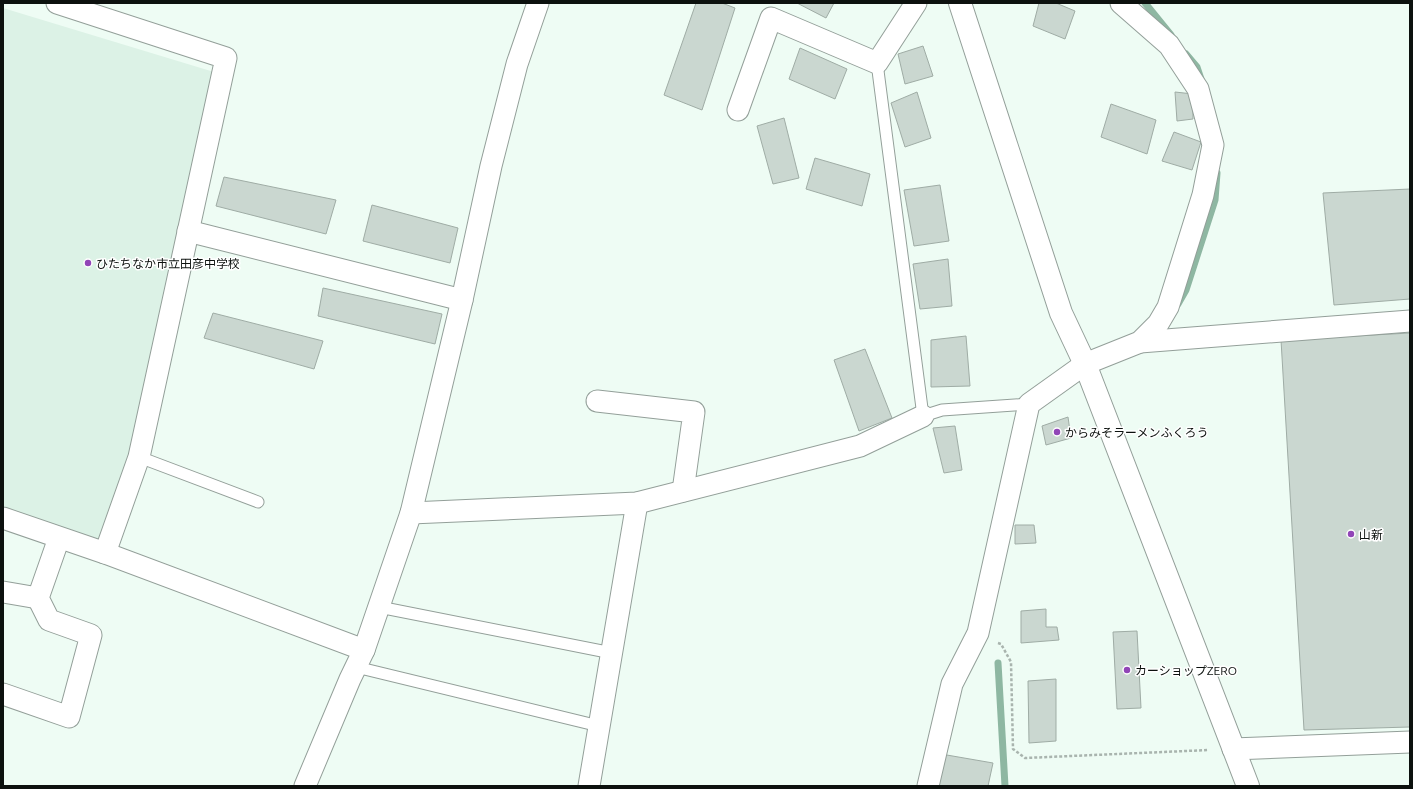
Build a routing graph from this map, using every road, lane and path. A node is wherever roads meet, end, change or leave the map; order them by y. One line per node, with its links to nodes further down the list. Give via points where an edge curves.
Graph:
1 (57, 3): 8 (street, via 226,58)
2 (538, 3): 9 (street, via 517,64 491,166)
3 (916, 3): 6 (street)
4 (960, 3): 12 (street, via 1061,313)
5 (1121, 3): 11 (street, via 1169,45 1198,89 1213,145 1203,195 1168,307 1158,324)
6 (877, 62): 7 (street, via 771,18); 15 (lane)
7 (738, 110)
8 (188, 231): 9 (street); 16 (street)
9 (462, 300): 20 (street)
10 (1410, 321): 11 (street)
11 (1140, 342): 12 (street)
12 (1085, 364): 14 (street); 33 (street)
13 (597, 401): 17 (street, via 694,412)
14 (1029, 404): 15 (lane, via 942,410); 27 (street)
15 (923, 416): 17 (street, via 860,446)
16 (139, 457): 18 (lane); 23 (street)
17 (683, 491): 19 (street)
18 (258, 502)
19 (637, 502): 20 (street); 28 (street)
20 (411, 513): 26 (street)
21 (3, 518): 22 (street)
22 (59, 538): 23 (street); 25 (street)
23 (105, 554): 29 (street)
24 (3, 592): 25 (street)
25 (38, 598): 30 (street, via 48,620 91,635 69,718)
26 (379, 607): 28 (lane); 29 (street)
27 (978, 633): 33 (path, via 1001,644 1011,662 1014,749 1025,758); 36 (street, via 952,684)
28 (612, 653): 31 (street)
29 (360, 659): 31 (lane); 34 (street)
30 (3, 694)
31 (599, 726): 35 (street)
32 (1410, 742): 33 (street)
33 (1233, 750): 37 (street)
34 (305, 786)
35 (589, 786)
36 (928, 786)
37 (1248, 786)

